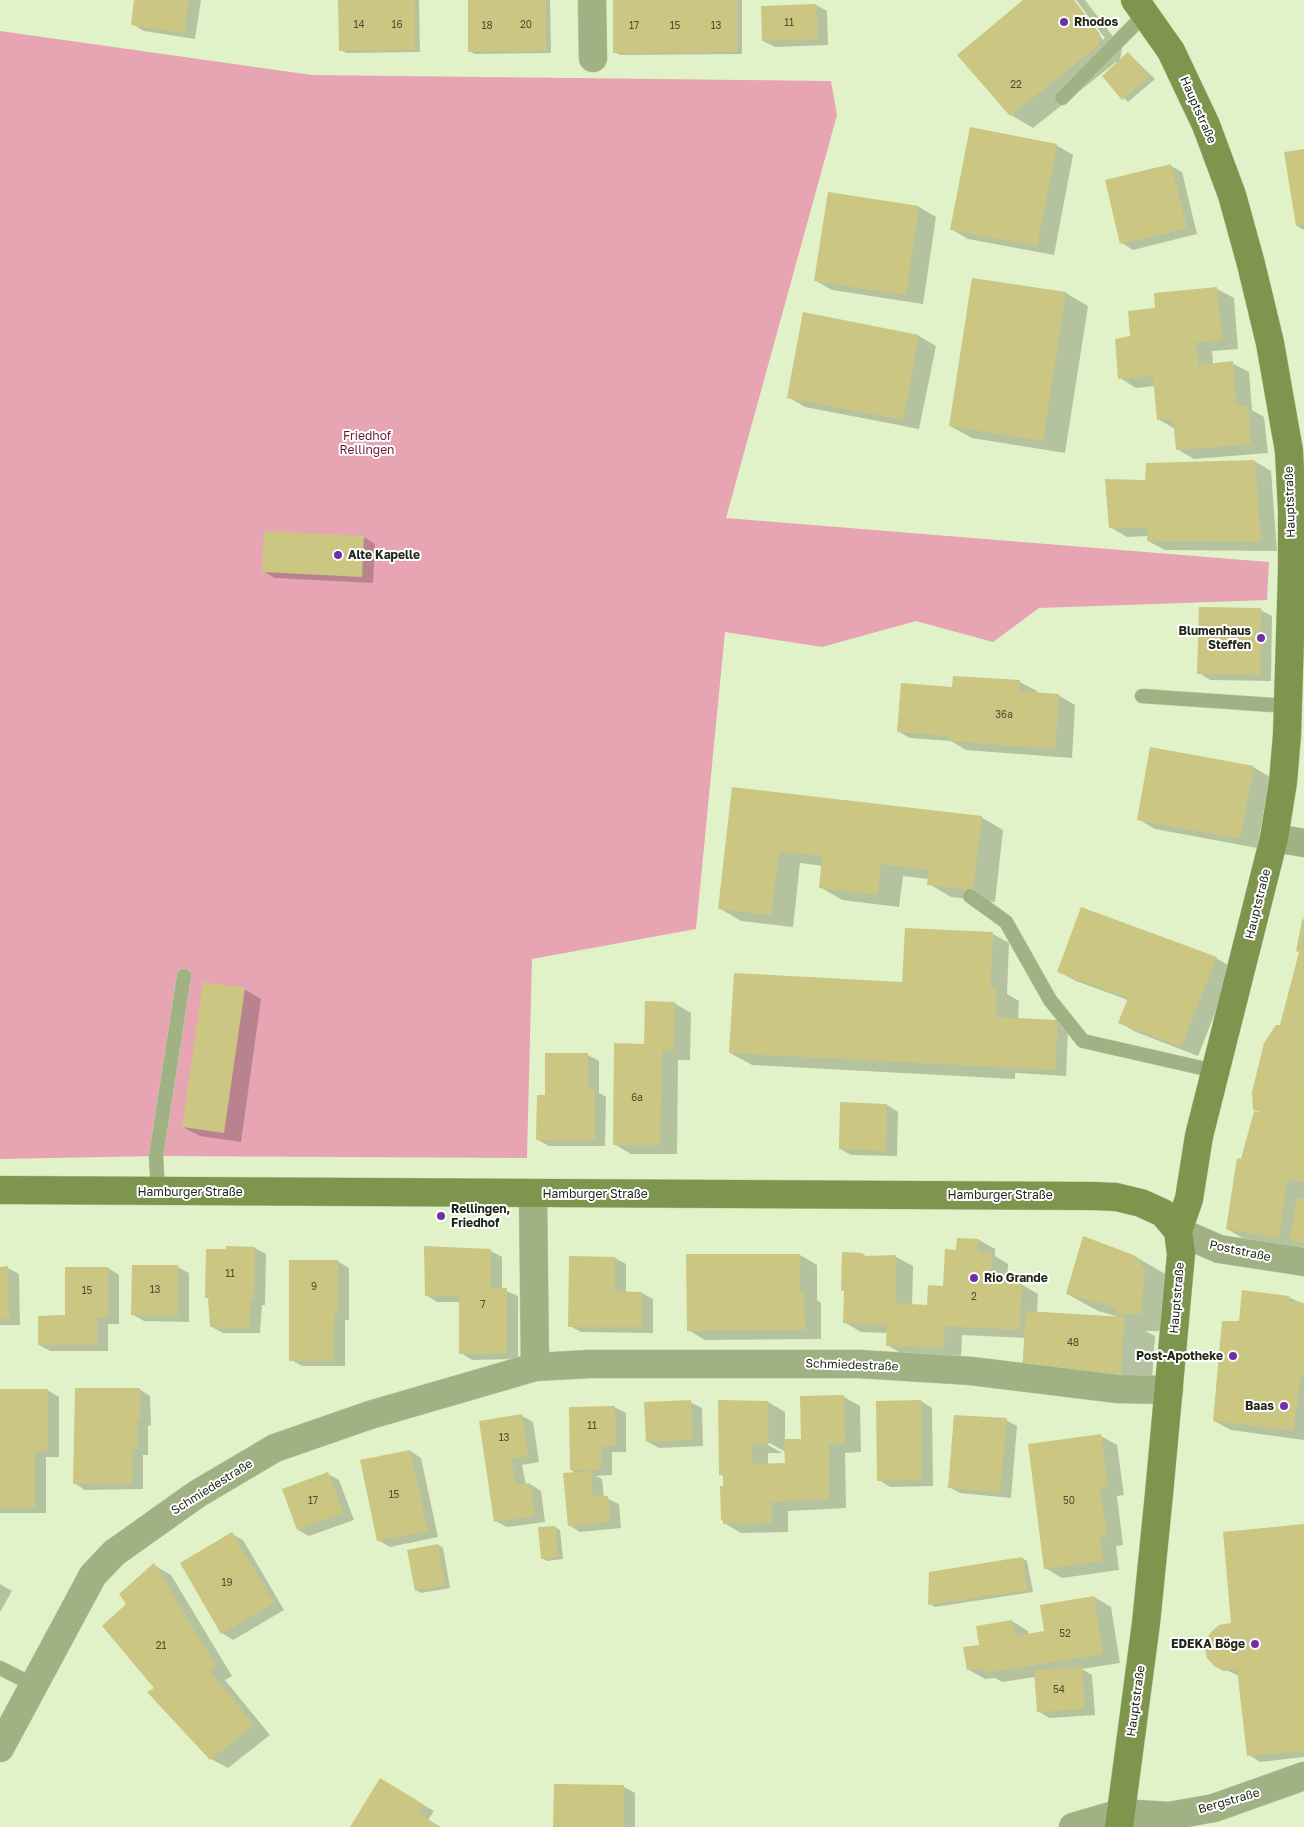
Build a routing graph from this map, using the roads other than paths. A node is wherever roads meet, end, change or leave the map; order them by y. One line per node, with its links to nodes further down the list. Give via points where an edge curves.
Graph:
1 (592, 0): 3 (street)
2 (1140, 7): 4 (lane); 6 (main road, Hauptstraße, via 1171,51 1206,125 1232,195 1270,343 1289,451 1292,510)
3 (593, 58)
4 (1062, 98)
5 (1142, 696): 6 (lane)
6 (1287, 706): 7 (main road, Hauptstraße, via 1283,782)
7 (1274, 838): 8 (street); 11 (main road, Hauptstraße)
8 (1304, 843)
9 (970, 896): 11 (lane, via 1006,922 1050,1000 1083,1041)
10 (184, 976): 13 (lane, via 156,1156)
11 (1215, 1071): 15 (main road, Hauptstraße, via 1188,1199)
12 (0, 1190): 13 (main road, Hamburger Straße)
13 (158, 1192): 14 (main road, Hamburger Straße)
14 (533, 1194): 15 (main road, Hamburger Straße, via 1101,1196 1141,1203 1163,1213); 17 (street)
15 (1178, 1231): 16 (street, Poststraße, via 1219,1249); 18 (main road, Hauptstraße, via 1181,1254)
16 (1304, 1262)
17 (535, 1368): 18 (street, Schmiedestraße, via 646,1362 859,1364); 20 (street, Schmiedestraße, via 370,1415 276,1448 197,1494 114,1552 93,1575)
18 (1169, 1390): 23 (main road, Hauptstraße, via 1146,1623)
19 (0, 1668): 20 (lane)
20 (34, 1685): 21 (street, Schmiedestraße)
21 (0, 1748)
22 (1303, 1776): 23 (street, Bergstraße, via 1214,1808)
23 (1120, 1820): 24 (street, Bergstraße)
24 (1073, 1827)

